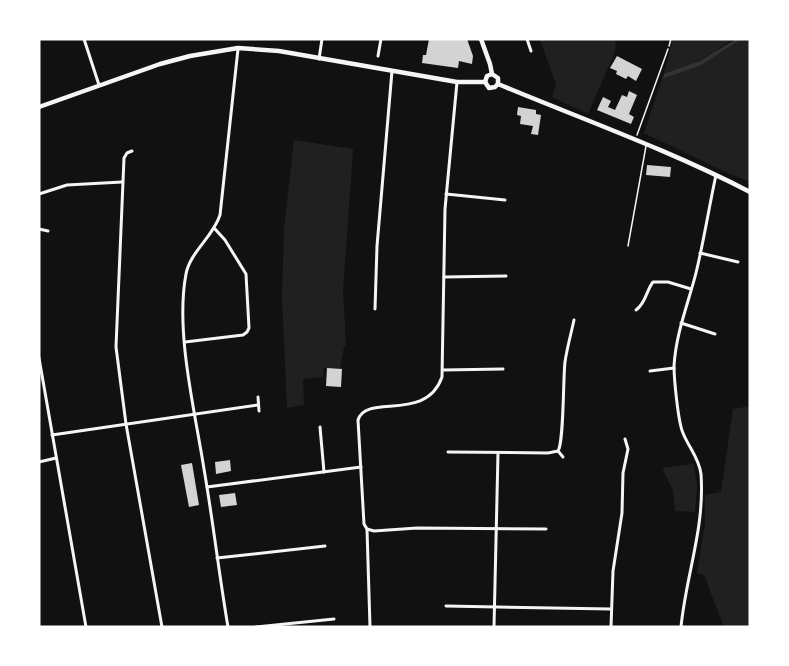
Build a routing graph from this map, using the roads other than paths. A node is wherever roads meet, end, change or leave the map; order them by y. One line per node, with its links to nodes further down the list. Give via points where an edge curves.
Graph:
1 (84, 39): 17 (street)
2 (322, 39): 11 (street)
3 (381, 39): 10 (street)
4 (481, 39): 13 (street)
5 (527, 39): 9 (street)
6 (671, 39): 7 (lane)
7 (669, 46)
8 (238, 48): 11 (street); 17 (street, via 180,58); 27 (street, via 220,215)
9 (531, 51)
10 (378, 56)
11 (319, 58): 12 (street)
12 (392, 71): 14 (street); 36 (street)
13 (492, 74): 15 (street); 16 (street, via 498,78)
14 (457, 82): 15 (street); 25 (street)
15 (485, 82): 16 (street, via 492,88)
16 (498, 84): 19 (street)
17 (99, 85): 18 (street)
18 (39, 106)
19 (646, 145): 21 (street); 30 (lane)
20 (132, 151): 22 (street, via 124,158)
21 (716, 175): 23 (street); 31 (street)
22 (122, 182): 24 (street, via 67,185); 51 (street, via 115,331)
23 (750, 192)
24 (39, 194)
25 (446, 194): 26 (street); 34 (street)
26 (505, 200)
27 (215, 228): 41 (street, via 187,269); 41 (street, via 246,274 248,332)
28 (39, 229): 29 (street)
29 (48, 231)
30 (628, 246)
31 (700, 253): 32 (street); 35 (street)
32 (738, 262)
33 (506, 276): 34 (street)
34 (444, 277): 45 (street)
35 (692, 289): 37 (street, via 653,282); 39 (street)
36 (375, 309)
37 (636, 310)
38 (574, 320): 55 (street, via 566,358)
39 (681, 323): 40 (street); 43 (street)
40 (715, 334)
41 (185, 342): 50 (street)
42 (39, 358): 53 (street)
43 (674, 368): 46 (street); 80 (street, via 682,431 699,465 701,481 700,527)
44 (504, 369): 45 (street)
45 (443, 370): 61 (street, via 430,397 419,403 363,411 358,420)
46 (650, 371)
47 (258, 397): 48 (street)
48 (258, 405): 49 (street); 50 (street)
49 (259, 411)
50 (194, 413): 51 (street); 63 (street)
51 (126, 424): 53 (street); 74 (street)
52 (320, 427): 62 (street)
53 (52, 435): 59 (street)
54 (625, 439): 71 (street, via 628,448)
55 (558, 451): 57 (street); 58 (street)
56 (448, 452): 57 (street)
57 (498, 453): 65 (street)
58 (563, 457)
59 (56, 458): 60 (street); 73 (street)
60 (39, 462)
61 (361, 467): 62 (street); 64 (street)
62 (324, 471): 63 (street)
63 (207, 487): 68 (street)
64 (367, 529): 65 (street); 77 (street)
65 (497, 529): 66 (street); 70 (street)
66 (546, 529)
67 (325, 546): 68 (street)
68 (217, 558): 75 (street)
69 (446, 606): 70 (street)
70 (494, 606): 71 (street); 78 (street)
71 (611, 609): 79 (street)
72 (334, 619): 76 (street)
73 (86, 627)
74 (162, 627)
75 (228, 627)
76 (256, 627)
77 (370, 627)
78 (494, 627)
79 (611, 627)
80 (681, 627)

